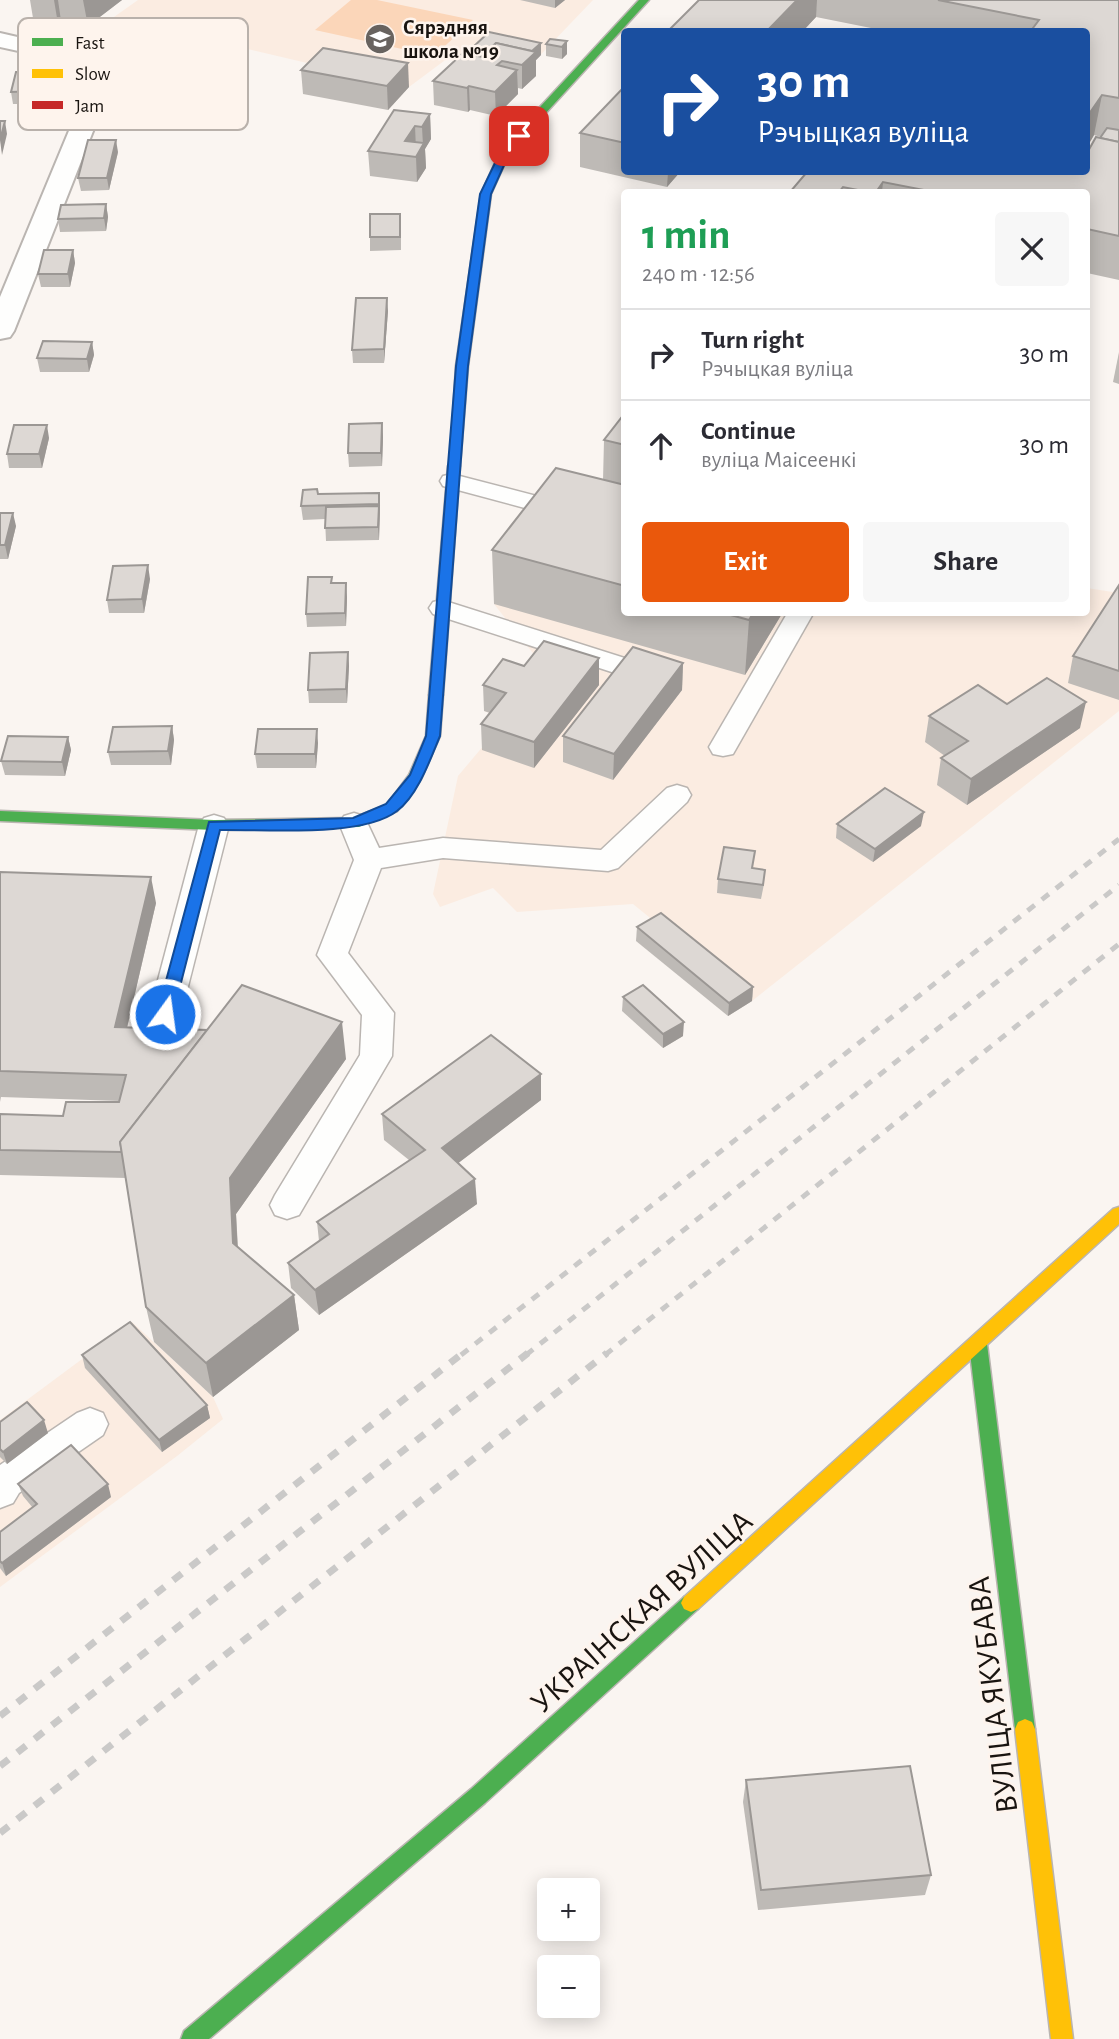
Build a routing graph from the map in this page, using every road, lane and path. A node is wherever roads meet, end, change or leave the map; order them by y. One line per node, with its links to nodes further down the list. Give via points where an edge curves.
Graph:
1 (644, 0): 6 (street, via 519,136 486,194 462,366)
2 (0, 40): 3 (street)
3 (18, 44)
4 (81, 130): 5 (street)
5 (0, 331)
6 (452, 481): 7 (lane); 8 (street)
7 (621, 526)
8 (442, 608): 10 (lane); 14 (street, via 433,736 416,776 392,808)
9 (800, 616): 11 (lane)
10 (624, 667)
11 (723, 747)
12 (677, 795): 16 (lane, via 608,862 443,848)
13 (0, 816): 15 (street)
14 (354, 823): 15 (street); 16 (lane)
15 (214, 825): 17 (lane)
16 (369, 860): 18 (lane, via 332,955 377,1013 376,1056)
17 (165, 1014)
18 (287, 1205)
19 (1119, 1214): 20 (street, УКРАІНСКАЯ ВУЛІЦА)
20 (978, 1345): 23 (street, УКРАІНСКАЯ ВУЛІЦА, via 488,1787); 24 (street, ВУЛІЦА ЯКУБАВА)
21 (90, 1424): 22 (lane, via 6,1481)
22 (0, 1491)
23 (192, 2039)
24 (1062, 2039)

